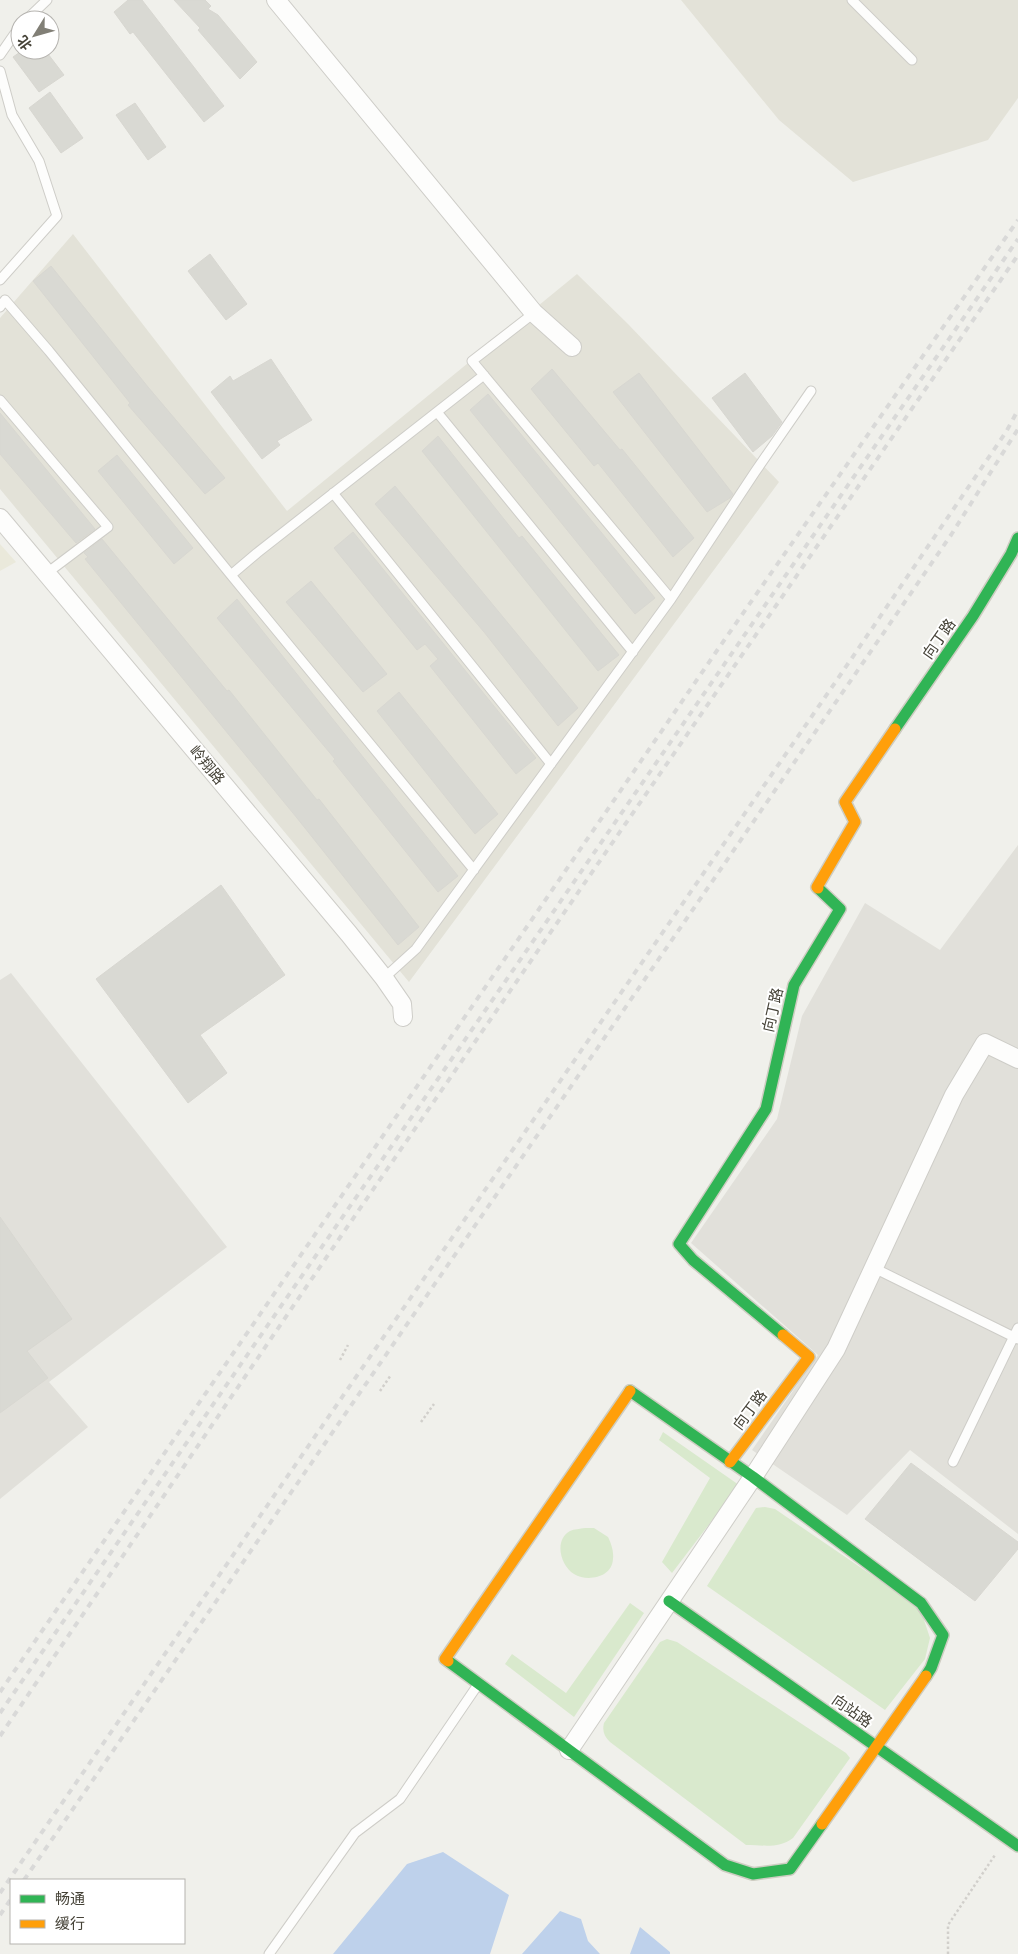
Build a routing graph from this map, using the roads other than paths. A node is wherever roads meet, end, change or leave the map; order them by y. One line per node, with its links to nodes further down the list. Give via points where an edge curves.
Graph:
1 (47, 0): 4 (lane)
2 (276, 0): 11 (street)
3 (852, 0): 7 (lane)
4 (36, 10)
5 (10, 41): 6 (lane)
6 (0, 56)
7 (912, 60)
8 (0, 71): 9 (lane, via 12,115 39,161 57,216)
9 (0, 280)
10 (0, 307): 21 (lane, via 5,300)
11 (534, 312): 12 (street); 13 (lane, via 472,361)
12 (572, 347)
13 (484, 375): 16 (lane); 22 (lane)
14 (811, 391): 22 (lane)
15 (0, 400): 20 (lane, via 108,527)
16 (437, 412): 17 (lane); 23 (lane)
17 (333, 493): 21 (lane); 24 (lane)
18 (0, 518): 20 (street, 岭翔路)
19 (1018, 538): 32 (street, 向丁路, via 973,616 845,802 855,822 817,887 840,909 794,985 766,1110 679,1244 693,1260 809,1357)
20 (47, 573): 26 (street, 岭翔路)
21 (231, 575): 25 (lane)
22 (671, 599): 23 (lane)
23 (633, 652): 24 (lane)
24 (551, 764): 25 (lane)
25 (474, 870): 26 (lane, via 416,949)
26 (384, 978): 27 (street, 岭翔路, via 402,1004)
27 (403, 1017)
28 (1018, 1059): 29 (street, via 985,1043 954,1096)
29 (874, 1268): 31 (lane); 34 (street, via 836,1349)
30 (1018, 1328): 31 (lane)
31 (1016, 1338): 33 (lane)
32 (730, 1462): 34 (street); 36 (street, via 630,1391 445,1659)
33 (952, 1462)
34 (752, 1477): 35 (street); 37 (street, via 920,1603 943,1635 931,1668)
35 (669, 1601): 37 (street, 向站路); 38 (street)
36 (479, 1684): 38 (street); 40 (lane, via 400,1799 355,1833)
37 (876, 1746): 38 (street, via 790,1869 753,1874 724,1865); 39 (street, 向站路)
38 (569, 1750)
39 (1018, 1846)
40 (269, 1954)

